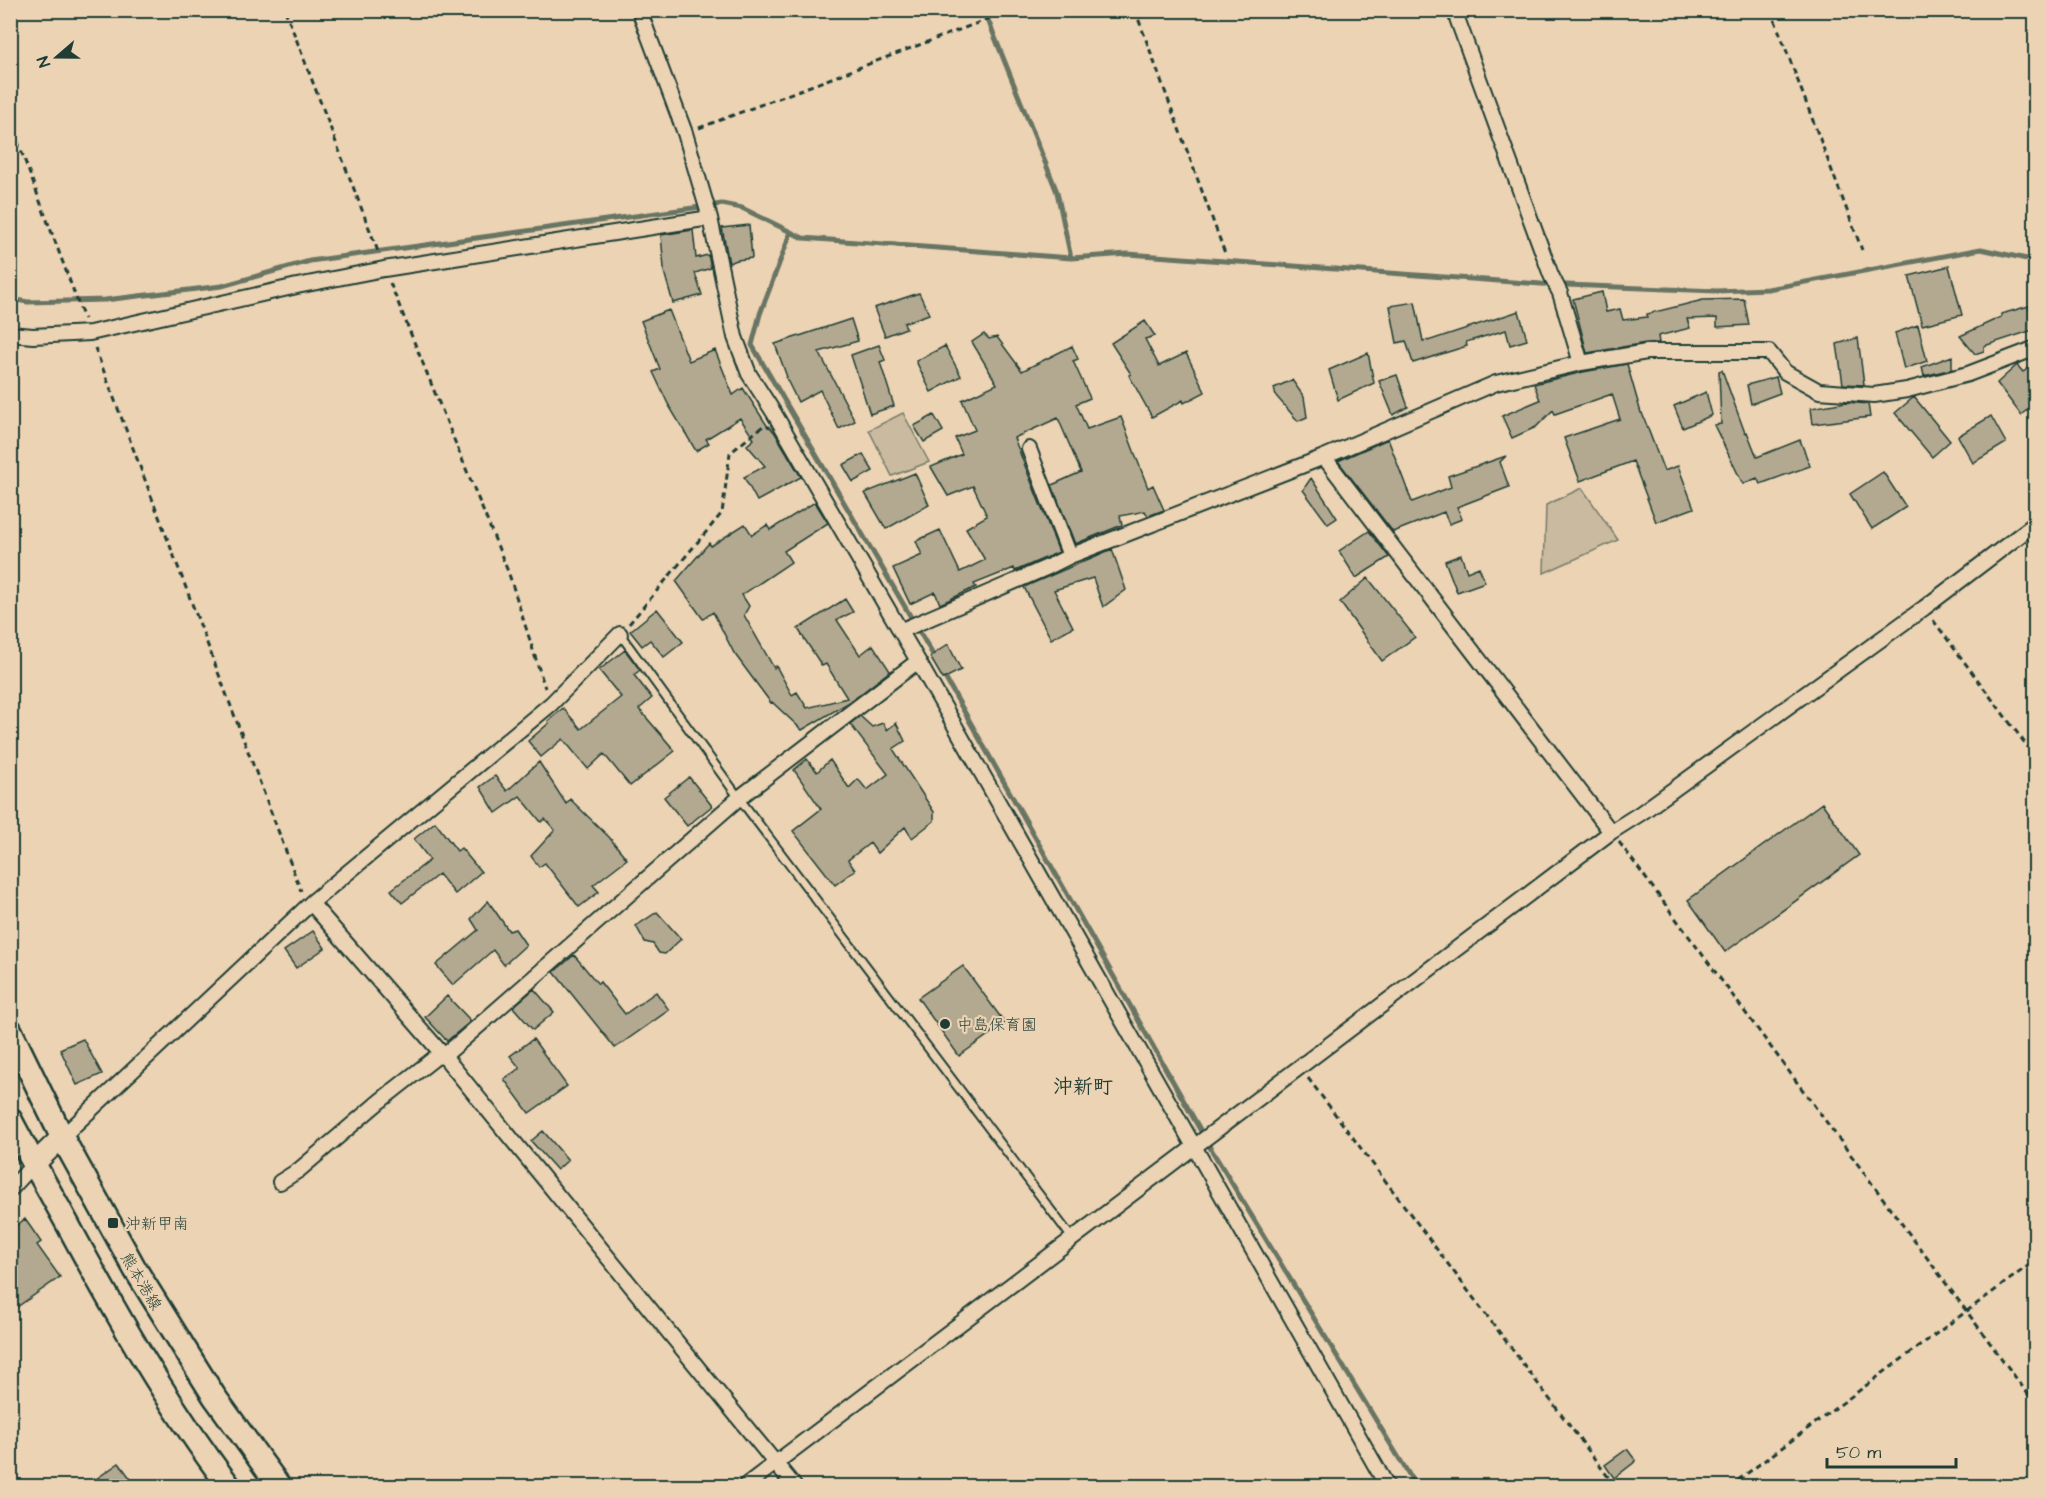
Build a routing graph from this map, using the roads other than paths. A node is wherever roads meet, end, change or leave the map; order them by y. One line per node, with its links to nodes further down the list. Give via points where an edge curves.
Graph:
1 (639, 10): 3 (street, via 685,133)
2 (1454, 10): 6 (street, via 1560,293)
3 (710, 218): 4 (street, via 384,268 90,333); 11 (street, via 735,337 749,374)
4 (10, 334)
5 (2036, 348): 6 (street, via 1968,374 1874,395 1819,391 1785,372 1769,352 1647,352)
6 (1581, 363): 8 (street, via 1496,383)
7 (1029, 449): 10 (street)
8 (1324, 457): 10 (street); 15 (street)
9 (2036, 524): 15 (street)
10 (1070, 556): 11 (street)
11 (900, 631): 13 (street)
12 (620, 634): 14 (lane); 16 (street, via 551,704)
13 (918, 661): 14 (street); 21 (street)
14 (739, 798): 18 (street); 25 (lane)
15 (1611, 832): 21 (street)
16 (311, 903): 18 (street); 20 (street)
17 (10, 1030): 20 (main road, 熊本港線)
18 (444, 1056): 23 (street, via 436,1057); 26 (street)
19 (10, 1119): 22 (main road)
20 (62, 1137): 22 (street); 28 (main road, 熊本港線, via 147,1289 214,1396)
21 (1194, 1146): 25 (street); 31 (street)
22 (33, 1165): 24 (street); 27 (main road, via 120,1321)
23 (280, 1182)
24 (10, 1190)
25 (1072, 1238): 26 (street)
26 (776, 1462): 29 (street); 30 (street)
27 (229, 1486)
28 (279, 1486)
29 (745, 1486)
30 (794, 1486)
31 (1387, 1486)

